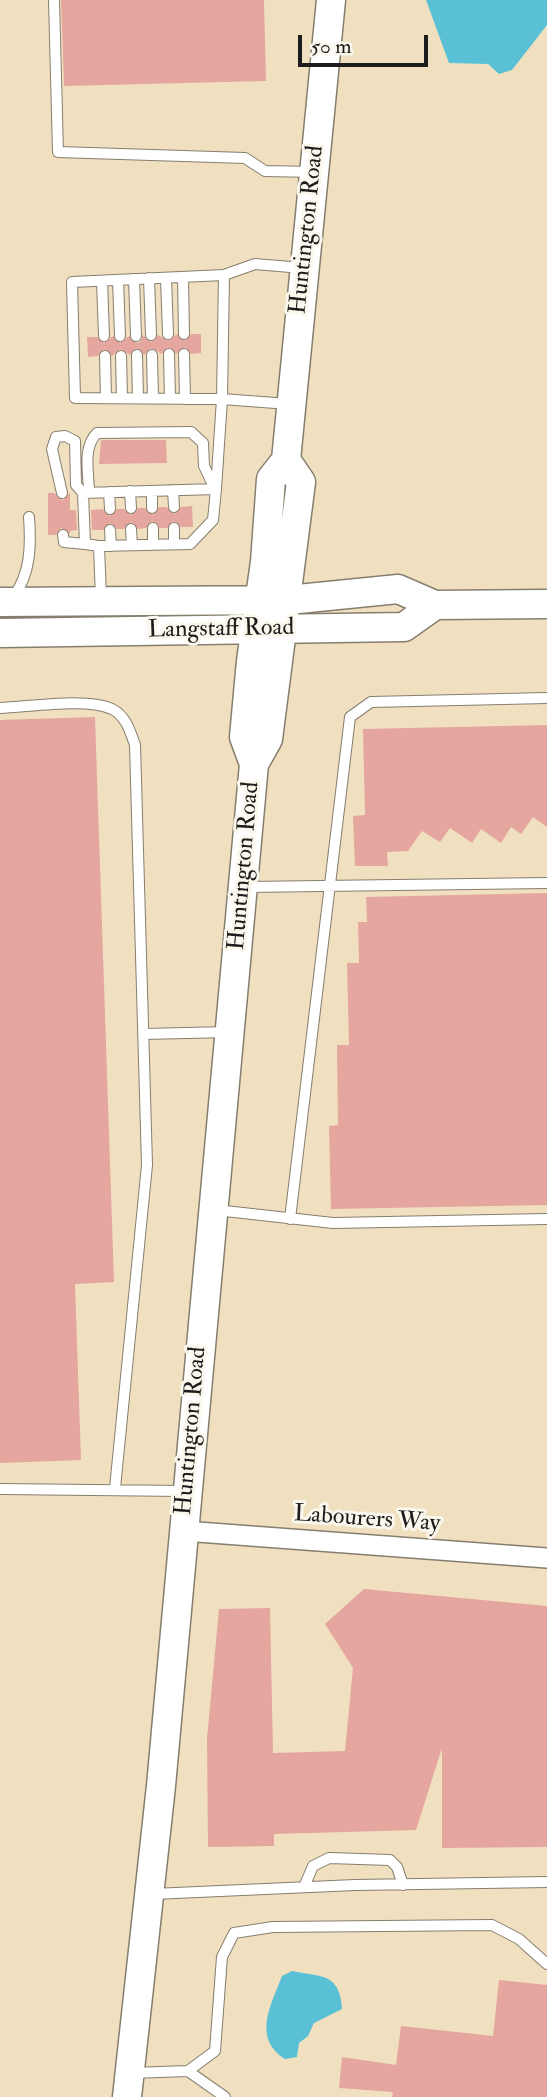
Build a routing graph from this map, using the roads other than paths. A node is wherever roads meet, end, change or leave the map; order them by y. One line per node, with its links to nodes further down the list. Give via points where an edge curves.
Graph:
1 (54, 0): 3 (lane, via 58,152 245,158 265,170)
2 (331, 0): 3 (street, Huntington Road)
3 (314, 172): 4 (street, Huntington Road)
4 (305, 268): 5 (lane, via 255,264); 31 (street, Huntington Road)
5 (224, 275): 6 (lane); 30 (lane)
6 (183, 277): 8 (lane); 13 (lane)
7 (149, 278): 8 (lane); 9 (lane); 14 (lane)
8 (166, 278): 12 (lane)
9 (134, 279): 10 (lane); 16 (lane)
10 (118, 280): 11 (lane); 15 (lane)
11 (102, 281): 17 (lane); 24 (lane, via 72,282 75,398)
12 (168, 334)
13 (184, 334)
14 (152, 335)
15 (120, 336)
16 (136, 336)
17 (104, 337)
18 (169, 354): 28 (lane)
19 (184, 354): 29 (lane)
20 (137, 355): 26 (lane)
21 (152, 355): 27 (lane)
22 (105, 356): 24 (lane)
23 (121, 356): 25 (lane)
24 (106, 398): 25 (lane)
25 (122, 398): 26 (lane)
26 (138, 398): 27 (lane)
27 (153, 399): 28 (lane)
28 (170, 399): 29 (lane)
29 (185, 399): 30 (lane)
30 (222, 399): 31 (lane); 32 (lane)
31 (292, 404): 55 (street, Huntington Road, via 286,460 271,479)
32 (216, 489): 33 (lane); 38 (lane, via 204,466 198,435 97,433 89,441); 50 (lane, via 213,520 190,544)
33 (173, 490): 35 (lane); 39 (lane)
34 (130, 491): 35 (lane); 36 (lane); 40 (lane)
35 (152, 491): 41 (lane)
36 (109, 492): 38 (lane); 42 (lane)
37 (62, 493): 38 (lane, via 52,449 56,437 65,436 75,442 76,485)
38 (86, 493): 49 (lane)
39 (174, 507)
40 (131, 508)
41 (152, 508)
42 (110, 509)
43 (29, 517): 56 (lane, via 29,563 23,582)
44 (153, 528): 52 (lane)
45 (174, 528): 50 (lane)
46 (131, 529): 51 (lane)
47 (110, 530): 54 (lane)
48 (63, 535): 49 (lane, via 64,542)
49 (85, 544): 53 (lane)
50 (174, 544): 52 (lane)
51 (132, 545): 52 (lane); 54 (lane)
52 (153, 545)
53 (99, 546): 54 (lane); 57 (lane)
54 (111, 546)
55 (274, 600): 57 (street, Langstaff Road); 59 (street, Langstaff Road, via 398,589); 60 (street, Huntington Road)
56 (4, 602): 57 (street, Langstaff Road)
57 (101, 602)
58 (547, 604): 59 (street, Langstaff Road)
59 (435, 605): 60 (street, Langstaff Road, via 404,627)
60 (270, 629): 61 (street, Langstaff Road); 66 (street, Huntington Road, via 244,737 254,764)
61 (0, 633)
62 (547, 698): 65 (lane, via 371,702 350,717)
63 (0, 708): 68 (lane, via 93,704 113,709 127,722 135,745)
64 (547, 883): 65 (lane)
65 (329, 886): 66 (lane); 70 (lane)
66 (243, 888): 67 (street, Huntington Road)
67 (229, 1032): 68 (lane); 69 (street, Huntington Road)
68 (143, 1034): 72 (lane, via 147,1165)
69 (212, 1209): 70 (lane); 74 (street, Huntington Road)
70 (290, 1219): 71 (lane, via 333,1223)
71 (547, 1219)
72 (114, 1488): 73 (lane); 74 (lane)
73 (0, 1489)
74 (187, 1491): 75 (street, Huntington Road)
75 (184, 1531): 76 (street, Labourers Way); 80 (street, Huntington Road)
76 (547, 1558)
77 (547, 1882): 78 (lane)
78 (403, 1885): 79 (lane); 79 (lane, via 390,1860 330,1858 313,1866)
79 (304, 1887): 80 (lane)
80 (149, 1894): 83 (street, Huntington Road)
81 (547, 1964): 82 (lane, via 519,1939 492,1925 273,1927 234,1933 222,1957 215,2051)
82 (188, 2071): 83 (lane); 84 (lane)
83 (128, 2085)
84 (225, 2097)

